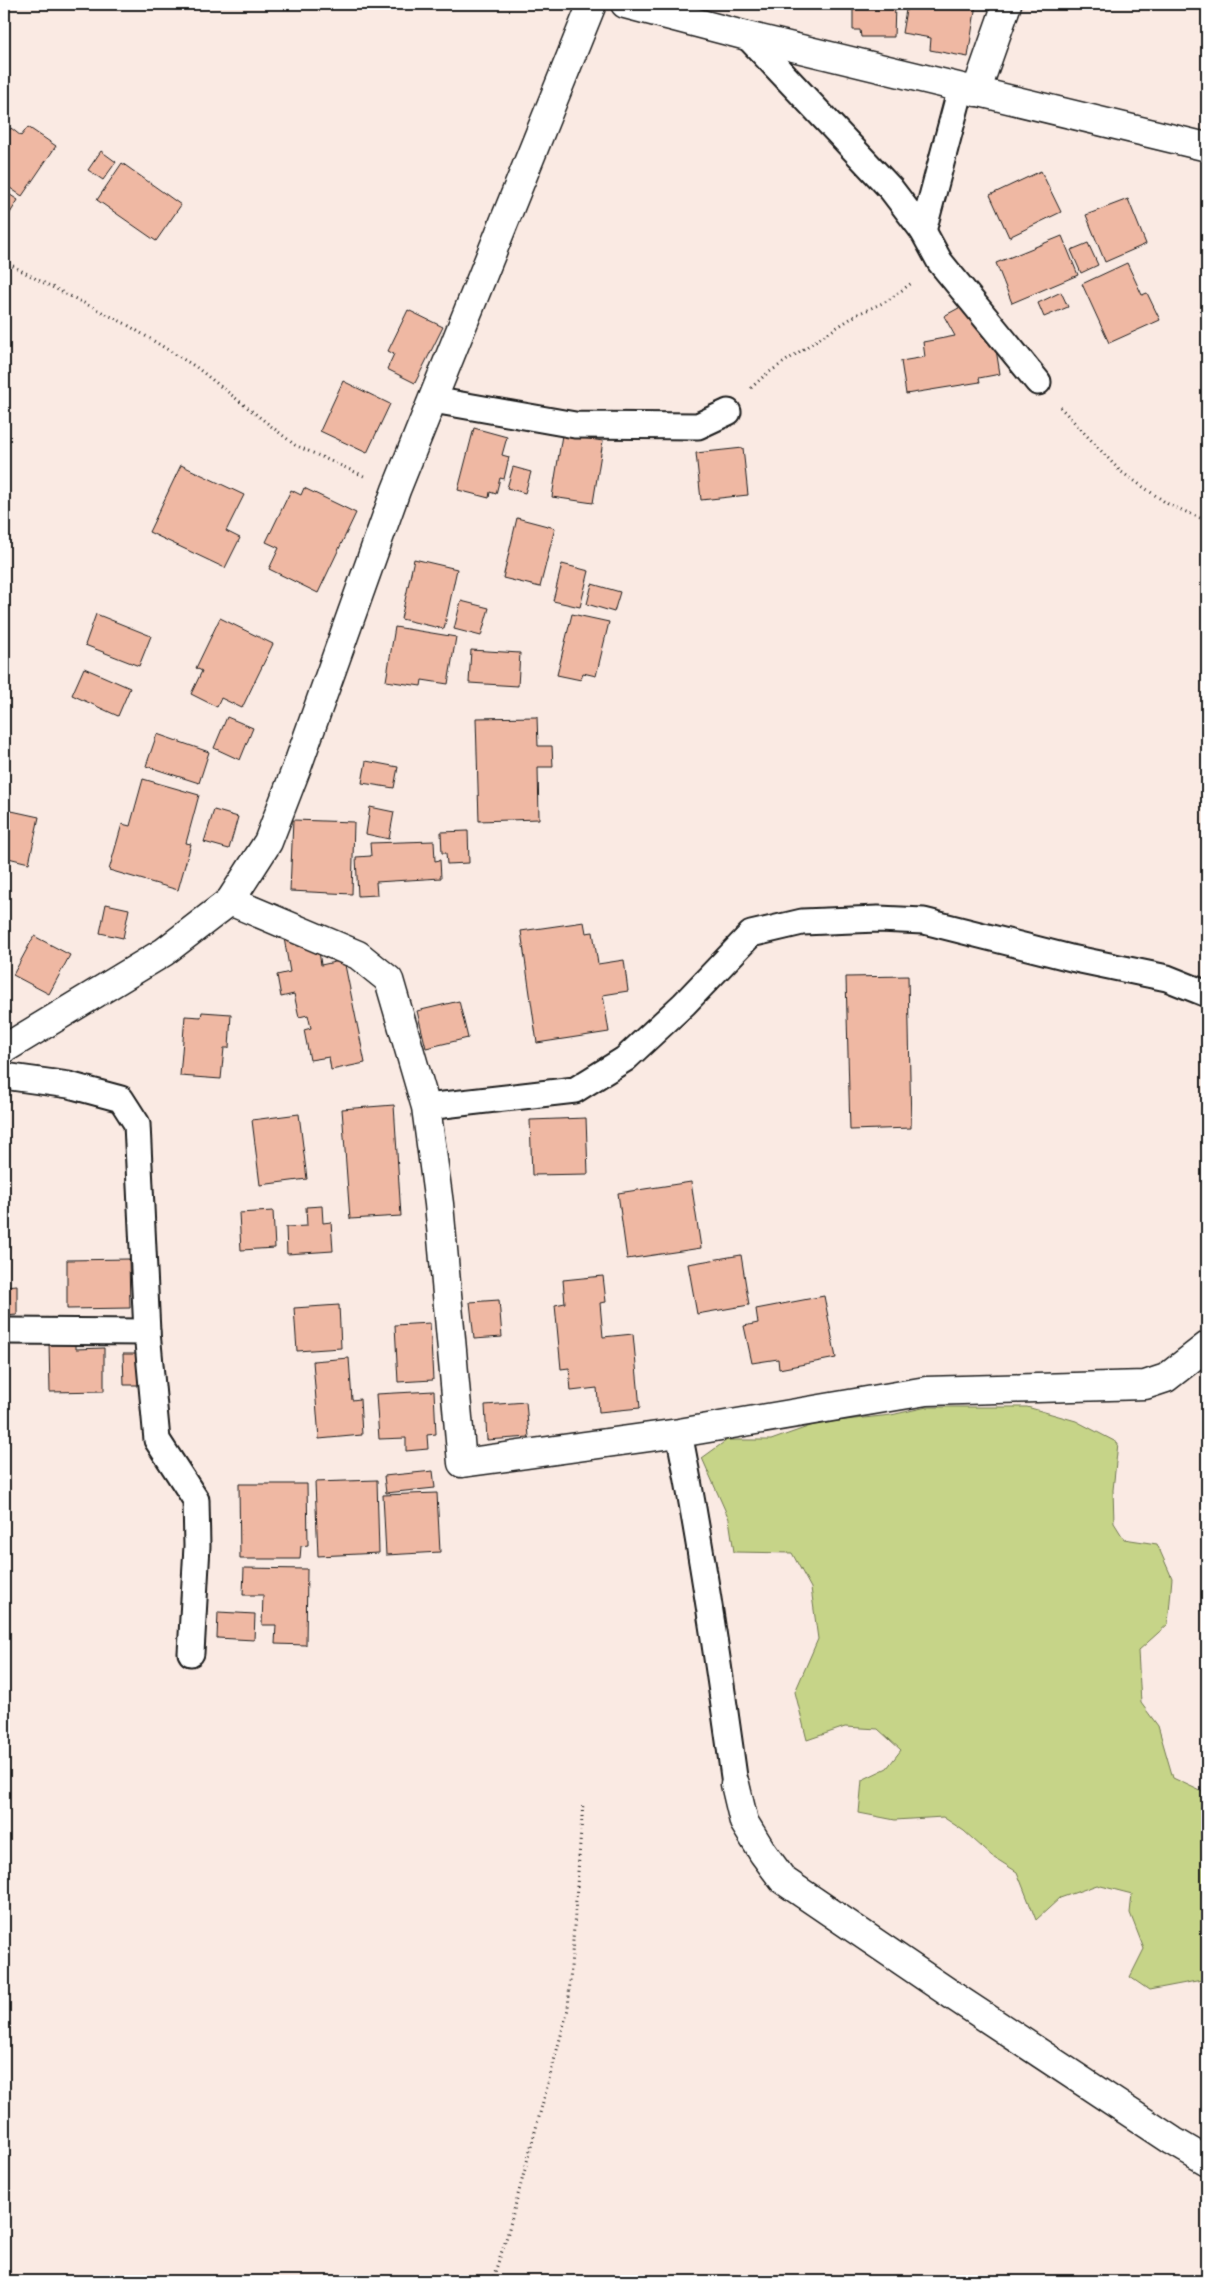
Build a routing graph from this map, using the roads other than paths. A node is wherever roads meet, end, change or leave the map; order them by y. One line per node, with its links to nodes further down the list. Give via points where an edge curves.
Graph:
1 (592, 4): 9 (street)
2 (625, 4): 4 (street)
3 (1007, 4): 5 (street)
4 (747, 36): 5 (street); 7 (lane, via 891,189)
5 (968, 90): 6 (street); 7 (lane)
6 (1207, 147)
7 (924, 231): 8 (lane, via 940,262)
8 (1038, 382)
9 (433, 400): 10 (lane, via 574,425 698,426); 11 (street, via 396,490 268,842)
10 (728, 412)
11 (230, 901): 13 (street, via 164,952); 15 (street, via 358,955 389,980)
12 (1207, 994): 15 (lane, via 1167,978 924,921 802,922 751,934 684,1004 625,1059 576,1090)
13 (4, 1049)
14 (4, 1076): 17 (lane, via 69,1085 121,1099 136,1124)
15 (426, 1107): 19 (street, via 440,1204 462,1463)
16 (4, 1331): 17 (lane)
17 (147, 1332): 20 (lane, via 157,1440 196,1500 197,1546)
18 (1207, 1346): 19 (street, via 1166,1378 1145,1385 926,1391)
19 (679, 1433): 21 (lane)
20 (191, 1653)
21 (735, 1784): 22 (street, via 744,1822 783,1880 966,2005)
22 (1207, 2161)

